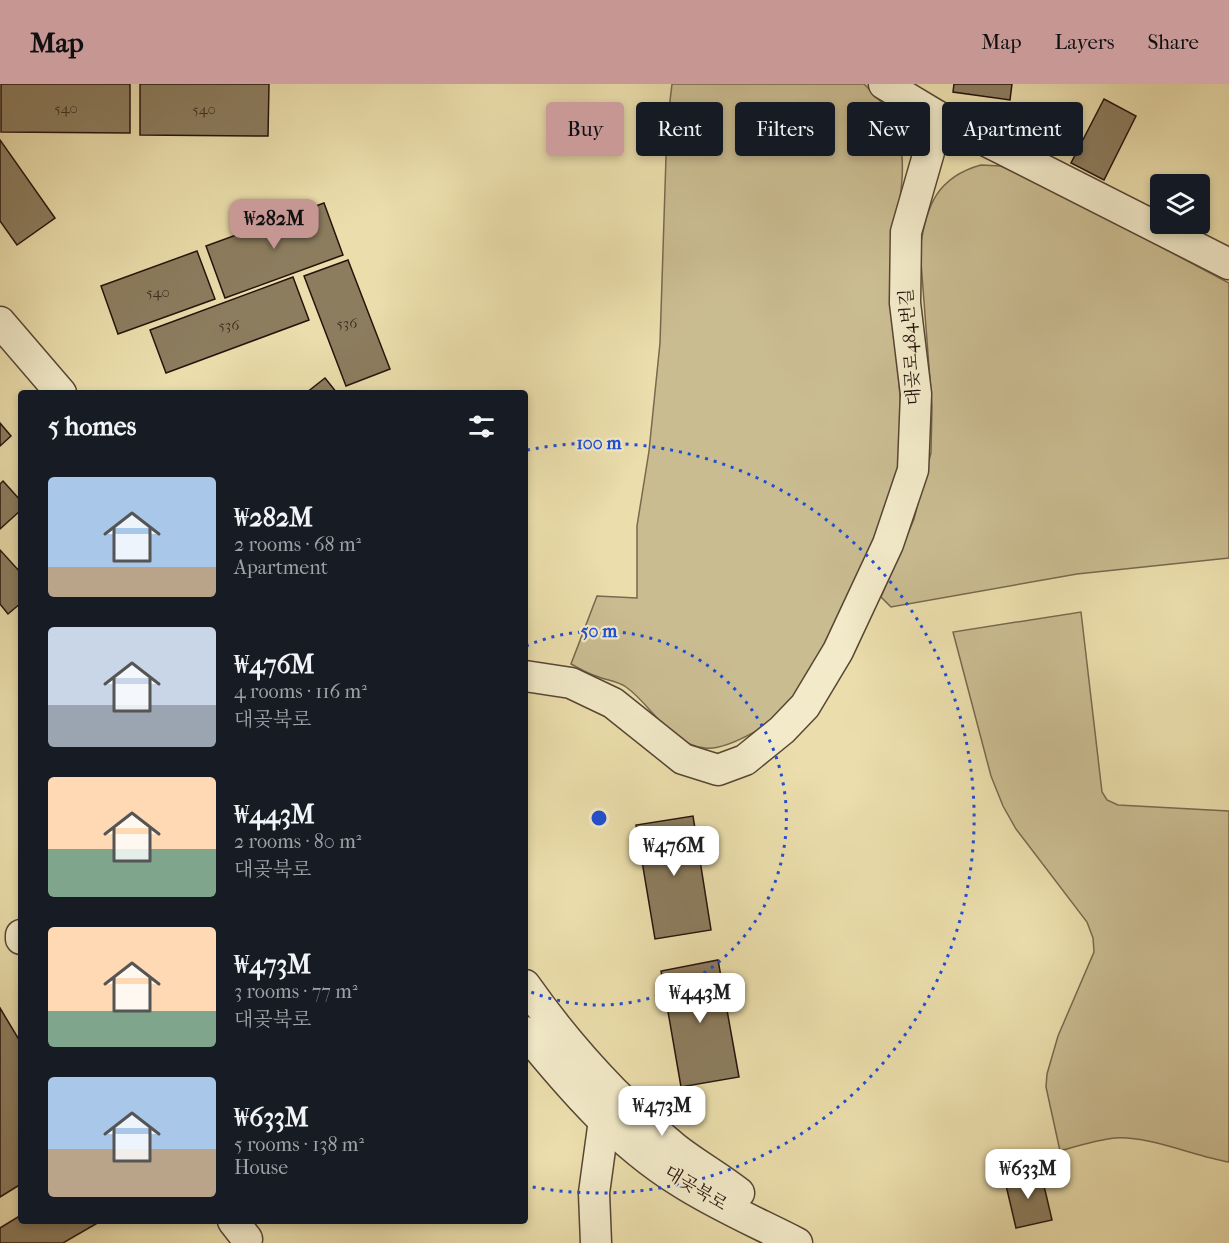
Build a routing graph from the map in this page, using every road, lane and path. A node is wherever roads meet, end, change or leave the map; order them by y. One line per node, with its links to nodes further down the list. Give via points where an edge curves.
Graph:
1 (884, 84): 2 (street)
2 (939, 117): 3 (street); 6 (street, 대곶로484번길, via 906,232 905,303 916,394 913,470 888,544 838,651 805,706 745,760 718,770 683,759 613,703 570,683)
3 (1229, 264)
4 (0, 322): 5 (street)
5 (57, 390)
6 (530, 676)
7 (528, 989): 10 (street, via 562,1036 618,1098 699,1167 749,1201)
8 (528, 1036): 9 (street, 대곶북로, via 572,1090)
9 (604, 1120): 10 (street, 대곶북로, via 679,1181); 11 (street, via 594,1193)
10 (767, 1227): 12 (street, 대곶북로)
11 (596, 1243)
12 (797, 1243)

